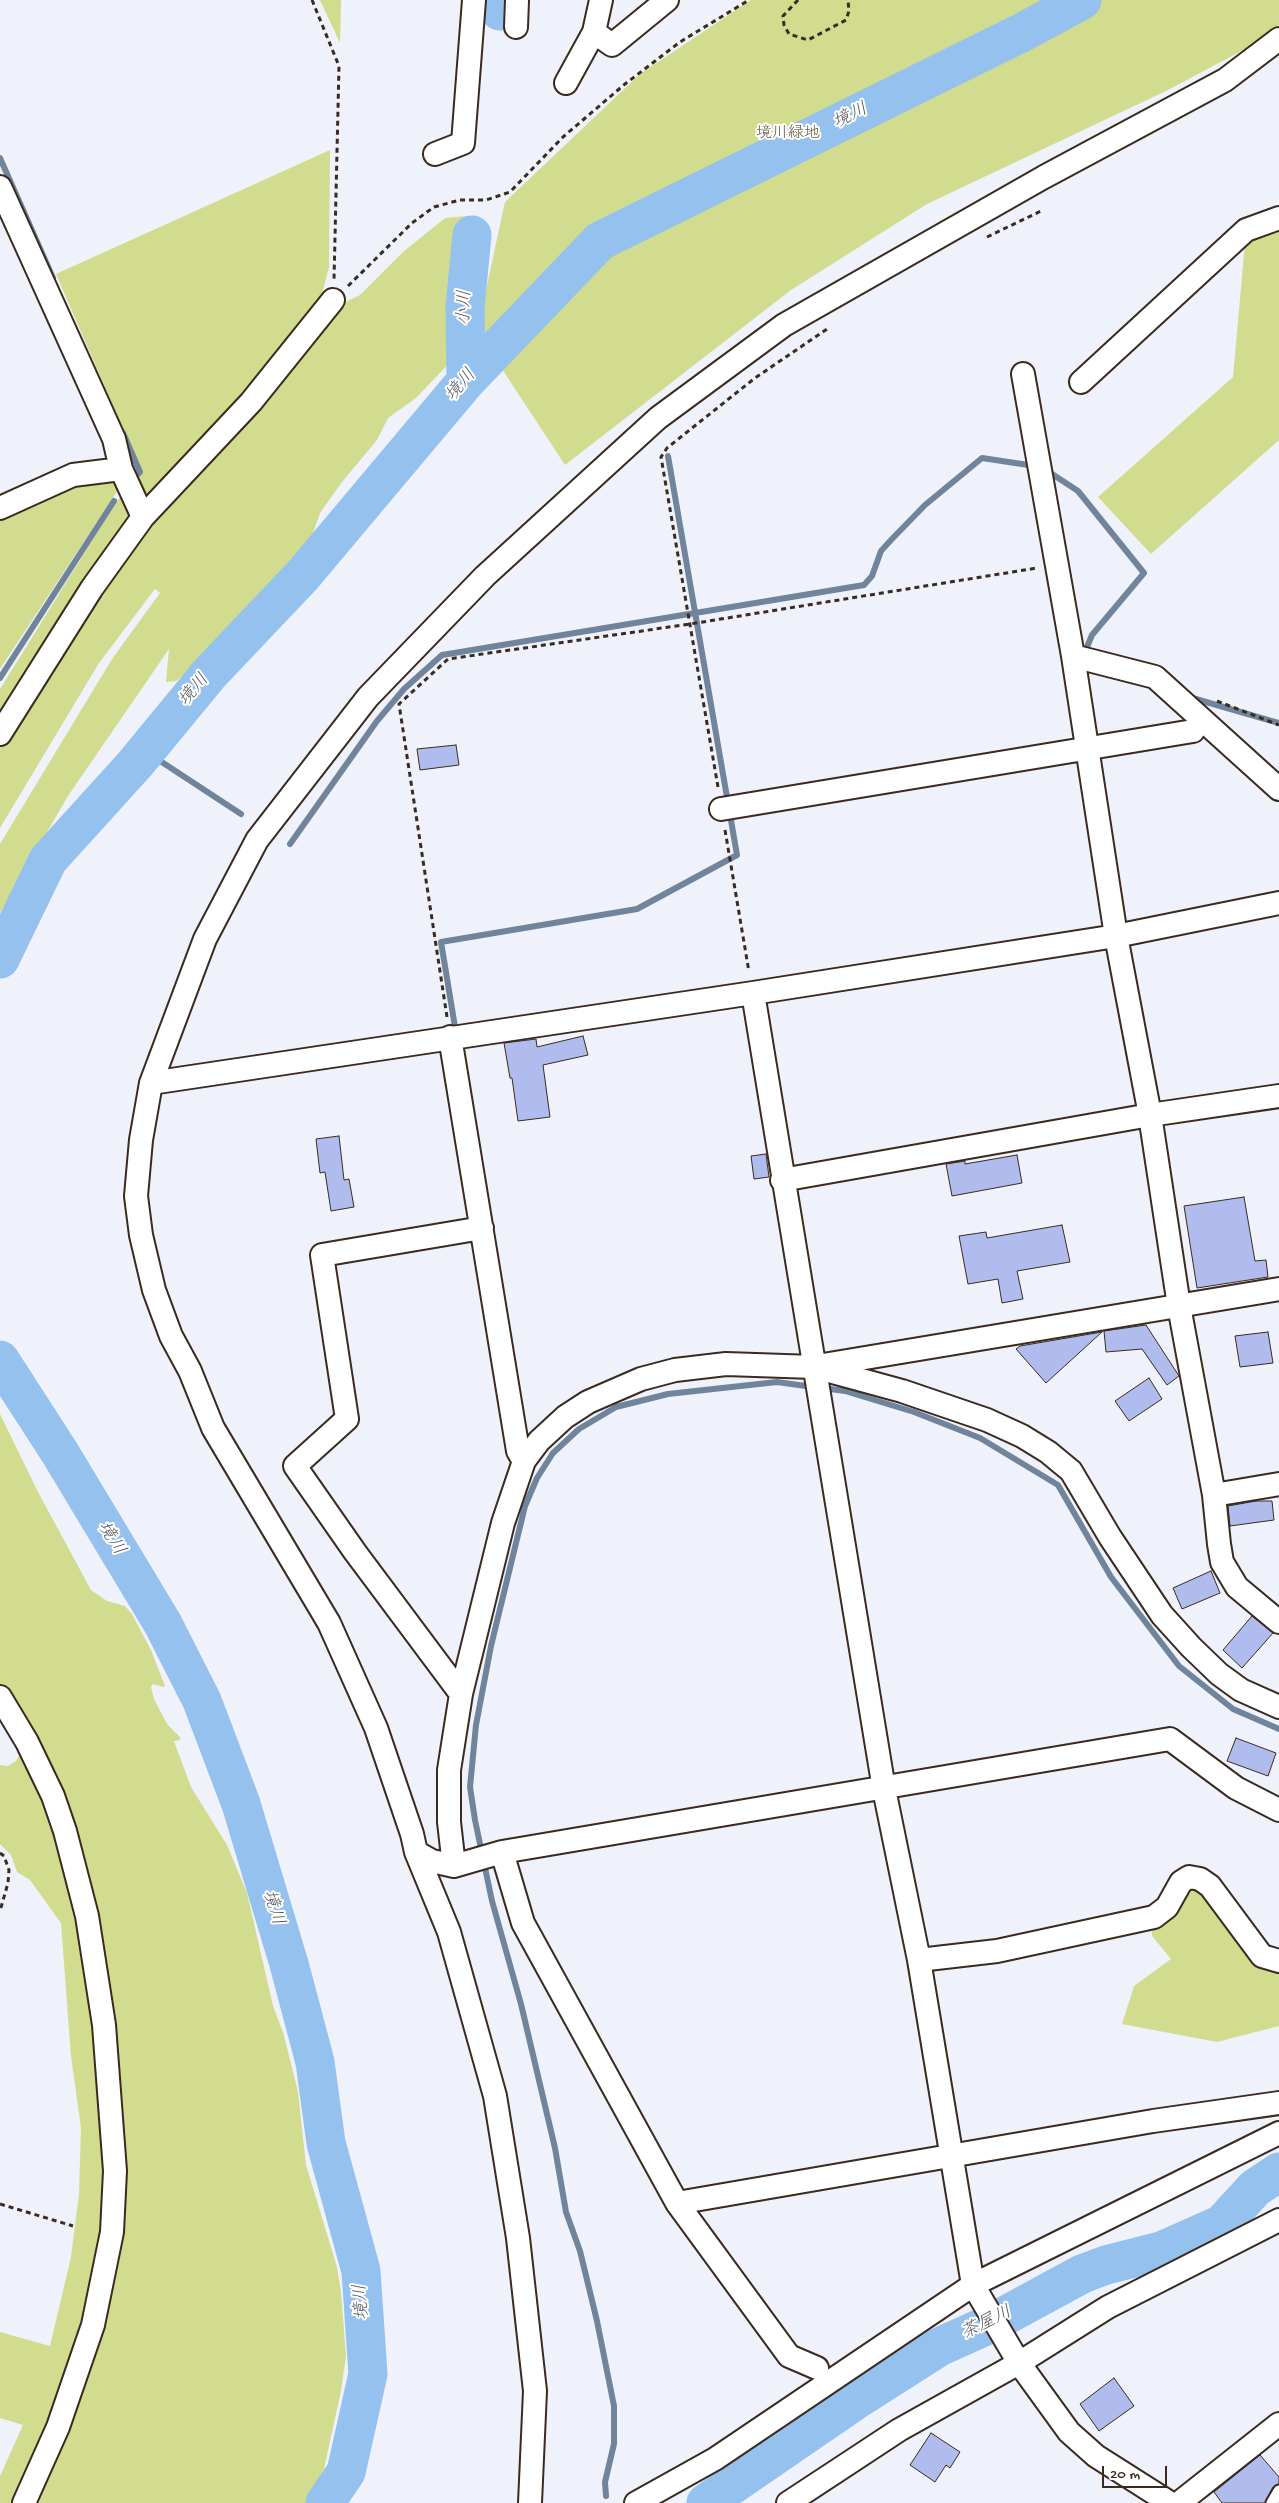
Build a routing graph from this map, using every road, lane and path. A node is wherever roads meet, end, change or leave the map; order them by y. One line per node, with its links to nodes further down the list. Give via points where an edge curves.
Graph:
1 (312, 0): 18 (path, via 339,66)
2 (474, 0): 13 (street, via 463,143)
3 (517, 0): 9 (street)
4 (602, 0): 10 (street)
5 (668, 0): 10 (street, via 612,45)
6 (749, 0): 18 (path, via 680,42 626,84 563,137 510,192 486,200 451,202 434,208 412,223)
7 (798, 0): 8 (path, via 783,16 784,25 789,34 808,40 846,20)
8 (848, 0)
9 (516, 27)
10 (594, 32): 12 (street)
11 (1279, 39): 37 (street, via 1225,80 1044,177 784,325 658,418 492,570 368,697 257,840 205,939)
12 (566, 83)
13 (435, 154)
14 (0, 187): 22 (street, via 114,439)
15 (1041, 211): 17 (path)
16 (1279, 218): 21 (street, via 1246,230)
17 (982, 240)
18 (333, 300): 24 (street, via 251,402)
19 (834, 324): 26 (path, via 755,378 667,448 661,457)
20 (1023, 374): 25 (street)
21 (1081, 382)
22 (121, 469): 23 (street, via 73,475); 24 (street)
23 (0, 508)
24 (143, 517): 29 (street, via 92,588)
25 (1056, 564): 26 (path); 27 (street)
26 (690, 624): 32 (path); 36 (path, via 448,659 399,704)
27 (1073, 656): 30 (street); 31 (street, via 1155,677)
28 (1193, 731): 30 (street)
29 (0, 734)
30 (1088, 750): 32 (street); 34 (street)
31 (1279, 789)
32 (721, 809): 35 (path)
33 (1279, 903): 34 (street)
34 (1116, 936): 35 (street); 39 (street)
35 (753, 994): 36 (street); 40 (street)
36 (450, 1038): 37 (street); 41 (street)
37 (151, 1083): 54 (street, via 136,1196 154,1290 213,1428 329,1624 376,1728)
38 (1279, 1096): 39 (street)
39 (1150, 1115): 40 (street); 43 (street)
40 (782, 1180): 44 (street)
41 (482, 1228): 45 (street, via 518,1450); 49 (street, via 322,1255 347,1420 295,1466)
42 (1279, 1289): 43 (street)
43 (1179, 1306): 44 (street); 47 (street)
44 (814, 1367): 45 (street, via 726,1364 675,1370 641,1379 612,1390 565,1417 539,1441); 51 (street, via 893,1388 987,1420 1048,1452 1071,1471 1162,1615 1191,1647 1241,1690); 52 (street)
45 (524, 1461): 49 (street, via 503,1523)
46 (1279, 1484): 47 (street)
47 (1214, 1495): 48 (street, via 1222,1562 1237,1587)
48 (1279, 1622)
49 (461, 1694): 57 (street, via 450,1770)
50 (0, 1697): 73 (street, via 27,1742 53,1796 87,1916 104,2025 115,2171 112,2232 93,2325 58,2427)
51 (1279, 1706)
52 (884, 1789): 53 (street, via 1170,1739 1236,1788); 55 (street); 59 (street)
53 (1279, 1810)
54 (416, 1852): 57 (street, via 443,1865); 74 (street, via 449,1932 496,2096 518,2238 535,2391)
55 (502, 1852): 57 (street); 64 (street, via 523,1923)
56 (0, 1853): 58 (path, via 9,1870)
57 (454, 1866)
58 (0, 1911)
59 (919, 1960): 60 (street, via 997,1950 1154,1917 1167,1906 1181,1882 1189,1877 1210,1886 1262,1956); 63 (street)
60 (1279, 1961)
61 (1279, 2103): 63 (street)
62 (1279, 2133): 68 (street)
63 (950, 2155): 64 (street); 68 (street)
64 (677, 2202): 70 (street, via 789,2356)
65 (0, 2204): 67 (path)
66 (1279, 2220): 69 (street)
67 (73, 2226)
68 (973, 2284): 69 (street); 75 (street, via 715,2458)
69 (1016, 2358): 76 (street); 77 (street, via 1069,2432 1096,2456)
70 (817, 2368)
71 (1279, 2424): 78 (street)
72 (1279, 2491): 79 (lane)
73 (24, 2503)
74 (530, 2503)
75 (636, 2503)
76 (788, 2503)
77 (1170, 2503)
78 (1179, 2503)
79 (1272, 2503)

